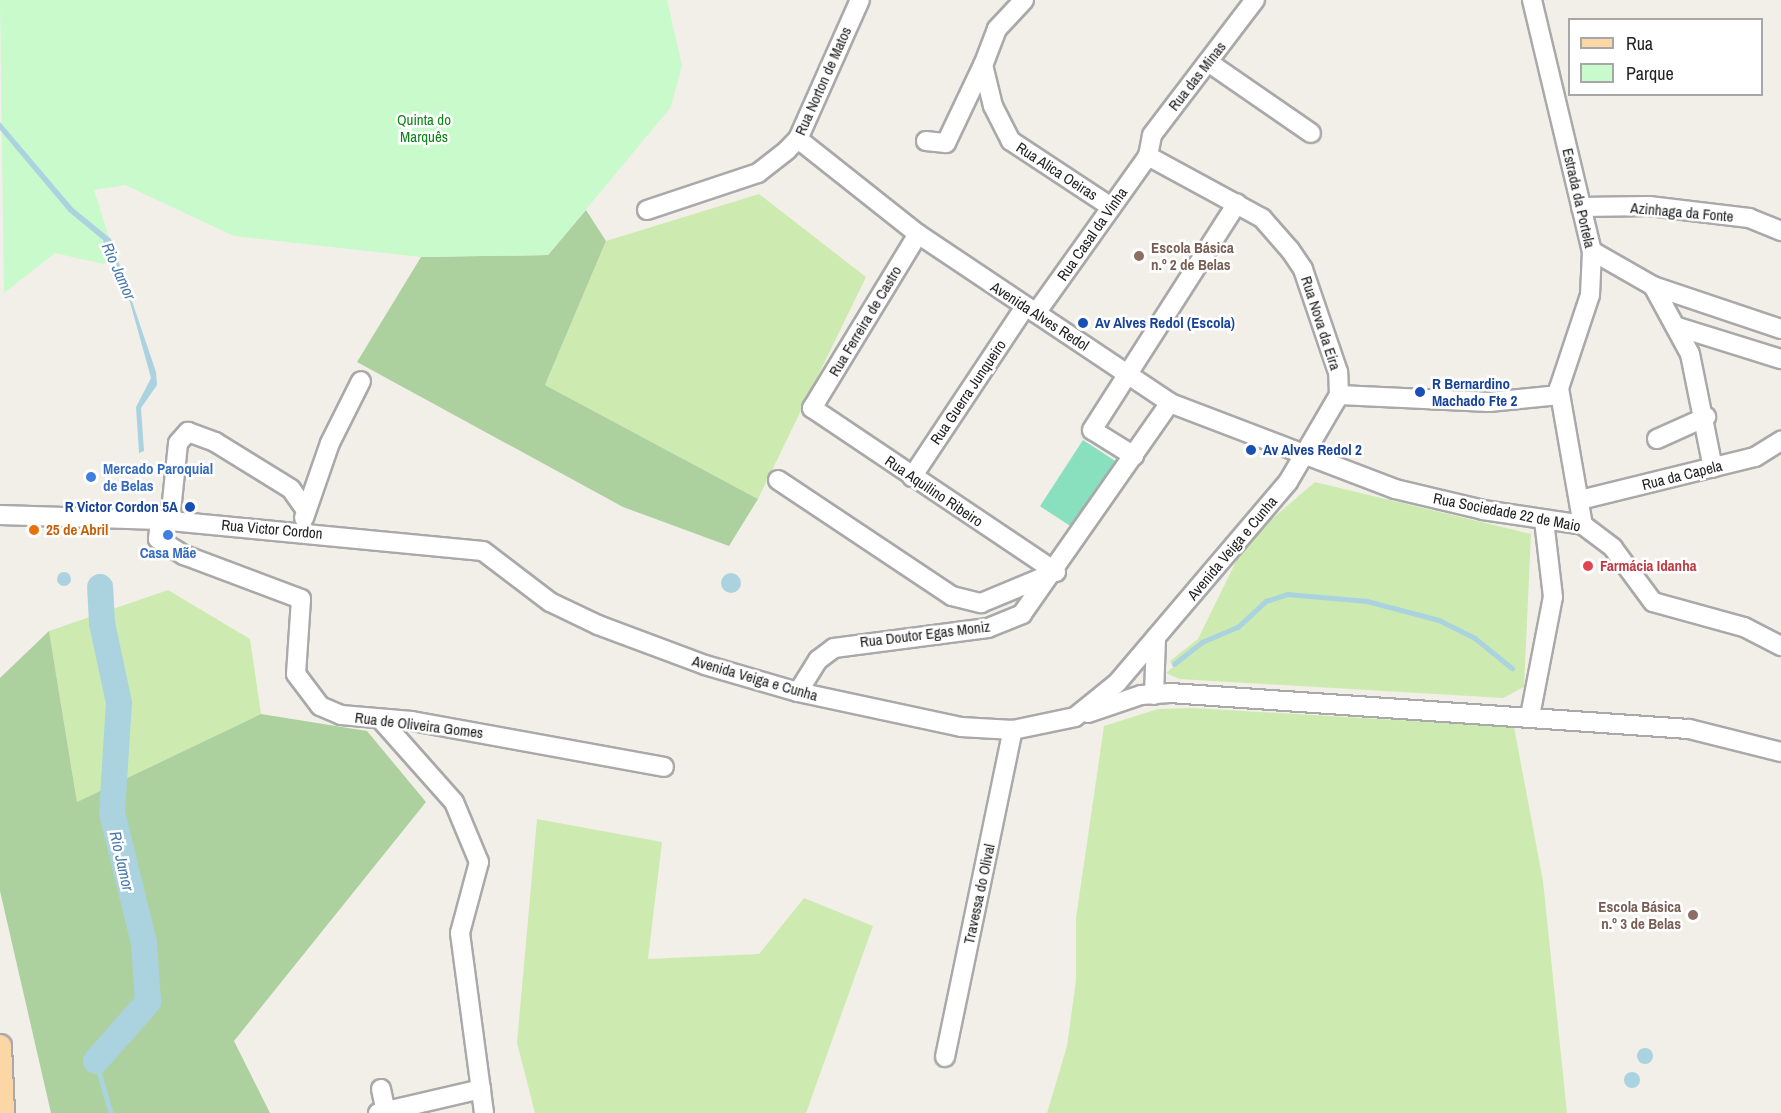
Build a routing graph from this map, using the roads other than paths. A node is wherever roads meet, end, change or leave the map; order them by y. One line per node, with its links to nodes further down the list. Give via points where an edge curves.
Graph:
1 (860, 0): 8 (street, Rua Norton de Matos)
2 (1024, 0): 6 (street, via 997,29)
3 (1255, 0): 5 (street, Rua das Minas)
4 (1532, 0): 13 (street, Estrada da Portela)
5 (1208, 62): 7 (street); 10 (street, Rua das Minas, via 1152,135)
6 (982, 65): 9 (street, via 946,143); 12 (street, Rua Alica Oeiras, via 993,106 1011,141)
7 (1311, 133)
8 (798, 139): 14 (street, Rua Norton de Matos, via 758,173); 16 (street, Avenida Alves Redol)
9 (926, 141)
10 (1148, 156): 11 (street, Rua Nova da Eira); 12 (street, Rua Casal da Vinha)
11 (1237, 204): 23 (street); 26 (street, Rua Nova da Eira, via 1262,218 1303,269 1338,372)
12 (1111, 207): 19 (street, Rua Casal da Vinha)
13 (1581, 207): 15 (street, Azinhaga da Fonte, via 1749,218); 17 (street, Estrada da Portela)
14 (647, 210)
15 (1781, 231)
16 (918, 234): 19 (street, Avenida Alves Redol); 28 (street, Rua Ferreira de Castro)
17 (1592, 251): 18 (street); 25 (street, Estrada da Portela, via 1590,295)
18 (1653, 286): 20 (street); 21 (street)
19 (1031, 310): 23 (street, Avenida Alves Redol); 35 (street, Rua Guerra Junqueiro)
20 (1678, 327): 22 (street); 29 (street, via 1700,383)
21 (1781, 329)
22 (1781, 358)
23 (1127, 373): 27 (street, Avenida Alves Redol); 32 (street, via 1092,430)
24 (361, 381): 38 (street)
25 (1560, 394): 26 (street, via 1490,402); 37 (street)
26 (1339, 395): 33 (street)
27 (1170, 403): 32 (street, Rua Doutor Egas Moniz); 33 (street, Avenida Alves Redol)
28 (813, 408): 35 (street, Rua Aquilino Ribeiro)
29 (1706, 417): 30 (street); 34 (street)
30 (1657, 439)
31 (1781, 441): 34 (street, Rua da Capela, via 1755,457)
32 (1134, 456): 45 (street, Rua Doutor Egas Moniz)
33 (1305, 456): 40 (street, Rua Sociedade 22 de Maio, via 1395,489); 46 (street, Avenida Veiga e Cunha)
34 (1713, 468): 37 (street, Rua da Capela)
35 (912, 477): 45 (street, Rua Aquilino Ribeiro)
36 (778, 480): 45 (street, via 952,596 981,603)
37 (1580, 500): 42 (street)
38 (305, 510): 41 (street, via 291,489 215,442 188,432 178,443); 43 (street)
39 (0, 515): 41 (street, Rua Victor Cordon)
40 (1544, 520): 42 (street, Rua Sociedade 22 de Maio); 51 (street, via 1553,597)
41 (165, 521): 43 (street, Rua Victor Cordon); 53 (street, Rua de Oliveira Gomes, via 158,539 184,555 301,598 296,674 304,692 341,714)
42 (1583, 525): 47 (street, Rua Sociedade 22 de Maio, via 1613,548 1653,602 1744,627)
43 (302, 532): 44 (street, Rua Victor Cordon)
44 (374, 538): 49 (street, Avenida Veiga e Cunha, via 483,551 550,602 598,625 705,665)
45 (1056, 572): 49 (street, Rua Doutor Egas Moniz, via 1022,614 988,628 834,648 818,660)
46 (1156, 637): 48 (street, Avenida Veiga e Cunha); 50 (street)
47 (1781, 646)
48 (1138, 658): 50 (street); 52 (street, Avenida Veiga e Cunha, via 1117,683)
49 (798, 692): 54 (street, Avenida Veiga e Cunha, via 921,721)
50 (1148, 695): 51 (street); 52 (street)
51 (1530, 716): 55 (street, via 1689,729)
52 (1075, 717): 54 (street, Avenida Veiga e Cunha)
53 (382, 721): 56 (street, Rua de Oliveira Gomes, via 412,721); 60 (street, via 454,802 479,861 460,933)
54 (1013, 730): 58 (street, Travessa do Olival)
55 (1781, 752)
56 (664, 767)
57 (0, 1046): 62 (main road)
58 (945, 1057)
59 (381, 1089): 61 (street)
60 (481, 1089): 61 (street); 63 (street)
61 (382, 1111)
62 (3, 1113)
63 (484, 1113)

